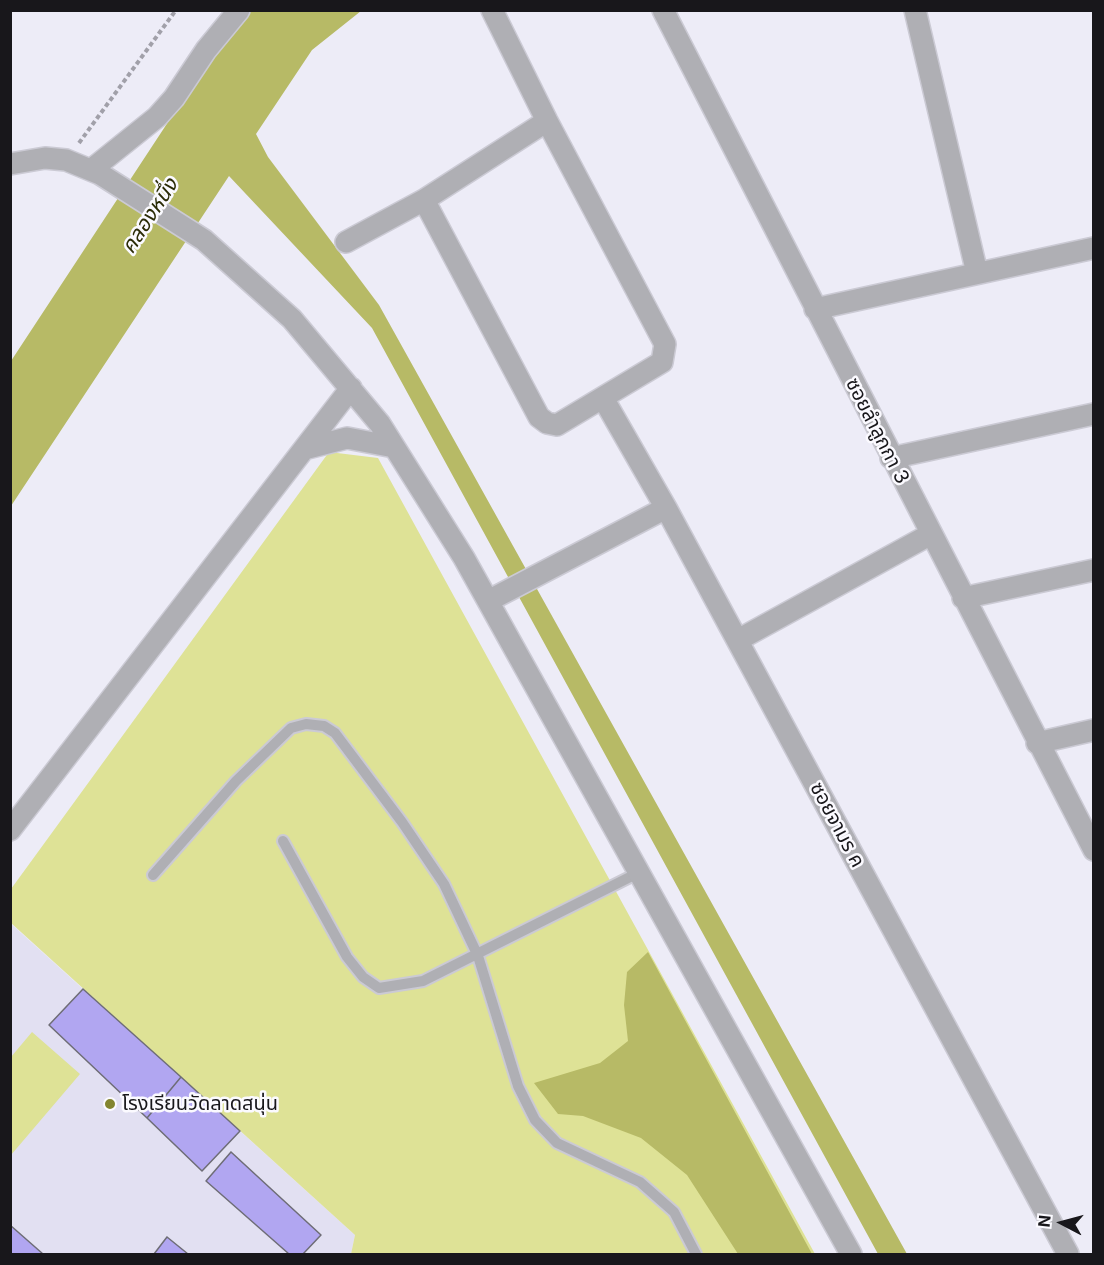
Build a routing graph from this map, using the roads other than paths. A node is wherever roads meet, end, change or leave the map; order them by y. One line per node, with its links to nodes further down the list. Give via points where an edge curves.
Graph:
1 (239, 10): 7 (street, via 174,98)
2 (492, 10): 5 (street)
3 (663, 10): 12 (street, ซอยลำลูกกา 3)
4 (915, 10): 11 (street)
5 (547, 121): 8 (street); 14 (street, via 665,344 662,362)
6 (10, 164): 7 (street, via 45,158 66,160)
7 (95, 172): 13 (street, via 204,240 292,319)
8 (424, 200): 9 (street); 14 (street, via 539,417 557,425)
9 (346, 242)
10 (1094, 248): 11 (street)
11 (977, 273): 12 (street)
12 (815, 309): 18 (street, ซอยลำลูกกา 3)
13 (351, 388): 16 (street); 17 (street)
14 (603, 398): 19 (street, ซอยจามร ค)
15 (1094, 414): 18 (street)
16 (394, 447): 17 (street, via 347,438); 23 (street)
17 (308, 448): 27 (street)
18 (891, 458): 20 (street, ซอยลำลูกกา 3)
19 (666, 508): 23 (street); 24 (street, ซอยจามร ค)
20 (930, 534): 22 (street, ซอยลำลูกกา 3); 24 (street)
21 (1094, 570): 22 (street)
22 (963, 598): 26 (street, ซอยลำลูกกา 3)
23 (488, 601): 30 (street)
24 (738, 640): 35 (street, ซอยจามร ค)
25 (1094, 730): 26 (street)
26 (1037, 743): 29 (street, ซอยลำลูกกา 3)
27 (10, 830)
28 (284, 841): 32 (lane, via 347,957 363,977 379,988 423,981)
29 (1094, 850)
30 (638, 873): 32 (lane); 34 (street)
31 (153, 875): 32 (lane, via 236,781 291,728 306,724 324,726 346,746 444,884)
32 (478, 956): 33 (lane, via 518,1086 535,1120 557,1143 640,1182 674,1212)
33 (696, 1254)
34 (851, 1254)
35 (1068, 1254)

